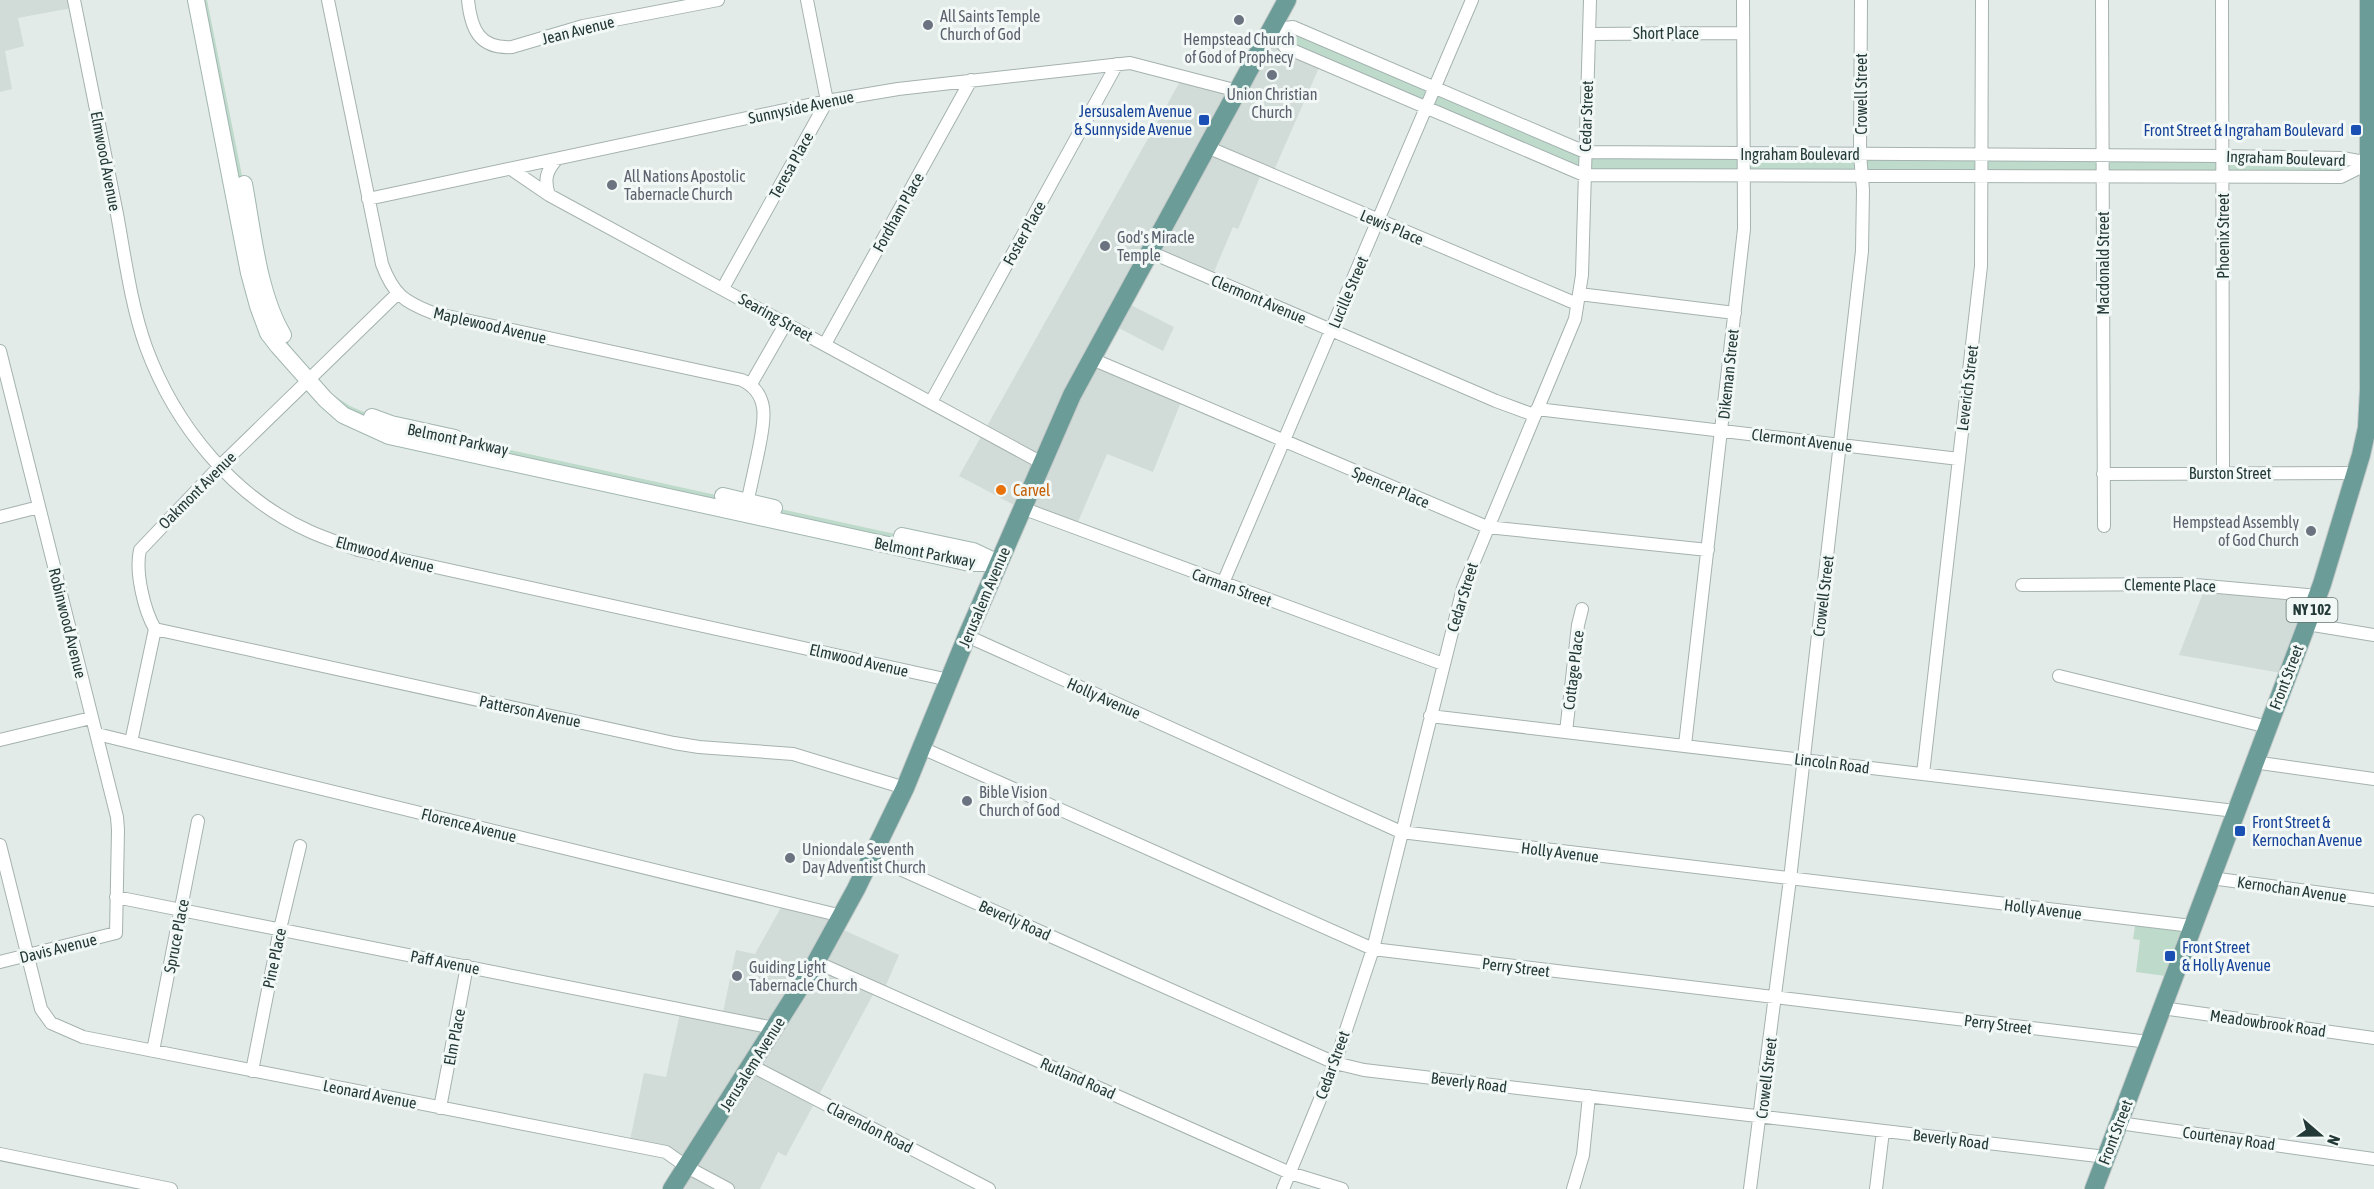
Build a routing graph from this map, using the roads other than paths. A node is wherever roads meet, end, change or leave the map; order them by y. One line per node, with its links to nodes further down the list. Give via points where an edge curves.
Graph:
1 (74, 0): 64 (street, Elmwood Avenue, via 146,346 176,409)
2 (328, 0): 42 (street)
3 (468, 0): 4 (street, Jean Avenue, via 470,20 478,35 502,48 583,26)
4 (718, 0)
5 (807, 0): 23 (street)
6 (1287, 0): 16 (main road, Jerusalem Avenue)
7 (1472, 0): 21 (street, Lucille Street)
8 (1590, 0): 18 (street, Cedar Street)
9 (1743, 0): 17 (street, Dikeman Street)
10 (1861, 0): 28 (street, Crowell Street)
11 (1982, 0): 29 (street, Leverich Street)
12 (2102, 0): 30 (street, Macdonald Street)
13 (2222, 0): 31 (street, Phoenix Street)
14 (2369, 0): 33 (main road, Front Street / NY 102)
15 (203, 7): 54 (street, Belmont Parkway, via 255,272 278,326)
16 (1271, 30): 21 (street, Ingraham Boulevard, via 1293,27); 22 (main road, Jerusalem Avenue); 24 (street, Ingraham Boulevard, via 1285,48)
17 (1743, 33): 18 (street, Short Place); 27 (street, Dikeman Street)
18 (1589, 34): 26 (street, Cedar Street)
19 (1117, 63): 20 (street, Sunnyside Avenue); 22 (street, Sunnyside Avenue, via 1137,64); 56 (street, Foster Place)
20 (971, 80): 23 (street, Sunnyside Avenue); 51 (street, Fordham Place)
21 (1435, 88): 24 (street, Lucille Street); 26 (street, Ingraham Boulevard)
22 (1238, 91): 25 (main road, Jerusalem Avenue)
23 (827, 101): 32 (street, Sunnyside Avenue); 45 (street, Teresa Place)
24 (1426, 108): 37 (street, Ingraham Boulevard); 43 (street, Lucille Street)
25 (1207, 147): 43 (street, Lewis Place); 44 (main road, Jerusalem Avenue)
26 (1585, 152): 27 (street, Ingraham Boulevard); 37 (street, Cedar Street)
27 (1743, 154): 28 (street, Ingraham Boulevard); 38 (street, Dikeman Street)
28 (1860, 154): 29 (street, Ingraham Boulevard); 39 (street, Crowell Street)
29 (1981, 154): 30 (street, Ingraham Boulevard); 35 (street, Leverich Street)
30 (2103, 154): 31 (street, Ingraham Boulevard); 36 (street, Macdonald Street)
31 (2222, 156): 33 (street, Ingraham Boulevard, via 2342,158); 40 (street, Phoenix Street)
32 (556, 159): 34 (street, Sunnyside Avenue); 41 (street, via 546,177)
33 (2372, 163): 40 (street, Ingraham Boulevard, via 2341,177); 59 (main road, Front Street / NY 102)
34 (511, 169): 41 (street, Searing Street); 42 (street, Sunnyside Avenue)
35 (1982, 174): 36 (street, Ingraham Boulevard); 39 (street, Ingraham Boulevard); 62 (street, Leverich Street, via 1981,266)
36 (2103, 175): 40 (street, Ingraham Boulevard); 67 (street, Macdonald Street)
37 (1584, 176): 38 (street, Ingraham Boulevard); 47 (street, Cedar Street)
38 (1743, 176): 39 (street, Ingraham Boulevard); 48 (street, Dikeman Street, via 1744,230)
39 (1862, 176): 61 (street, Crowell Street, via 1862,251)
40 (2223, 176): 65 (street, Phoenix Street)
41 (549, 195): 45 (street, Searing Street)
42 (368, 200): 46 (street, via 382,264)
43 (1378, 221): 47 (street, Lewis Place); 50 (street, Lucille Street)
44 (1150, 252): 50 (street, Clermont Avenue); 53 (main road, Jerusalem Avenue)
45 (723, 288): 49 (street, Searing Street)
46 (397, 294): 54 (street, Oakmont Avenue); 55 (street, Maplewood Avenue, via 433,312)
47 (1578, 299): 48 (street, Lewis Place); 57 (street, Cedar Street, via 1575,318)
48 (1735, 313): 58 (street, Dikeman Street)
49 (786, 323): 51 (street, Searing Street); 55 (street)
50 (1332, 331): 57 (street, Clermont Avenue, via 1496,401); 60 (street, Lucille Street)
51 (825, 345): 56 (street, Searing Street)
52 (0, 351): 68 (street, Robinwood Avenue)
53 (1092, 358): 60 (street, Spencer Place); 63 (main road, Jerusalem Avenue)
54 (310, 380): 64 (street, Oakmont Avenue); 69 (street, Belmont Parkway, via 371,416 446,442)
55 (751, 384): 69 (street, via 762,400 765,421)
56 (931, 402): 63 (street, Searing Street)
57 (1536, 412): 58 (street, Clermont Avenue); 73 (street, Cedar Street)
58 (1721, 431): 61 (street, Clermont Avenue); 74 (street, Dikeman Street)
59 (2369, 439): 66 (main road, Front Street / NY 102)
60 (1285, 441): 73 (street, Spencer Place); 76 (street, Lucille Street)
61 (1840, 445): 62 (street, Clermont Avenue); 96 (street, Crowell Street)
62 (1959, 459): 98 (street, Leverich Street)
63 (1042, 463): 70 (main road, Jerusalem Avenue)
64 (219, 467): 81 (street, Oakmont Avenue, via 140,550 138,561 147,616); 86 (street, Elmwood Avenue, via 274,512 310,532 358,550)
65 (2223, 472): 66 (street, Burston Street); 67 (street, Burston Street)
66 (2356, 473): 78 (main road, Front Street / NY 102)
67 (2103, 474): 72 (street, Macdonald Street)
68 (39, 507): 71 (street); 88 (street, Robinwood Avenue)
69 (746, 507): 75 (street, Belmont Parkway, via 875,536 973,551)
70 (1022, 508): 75 (main road, Jerusalem Avenue); 76 (street, Carman Street)
71 (0, 518)
72 (2104, 526)
73 (1487, 527): 74 (street, Spencer Place); 84 (street, Cedar Street, via 1463,588)
74 (1708, 550): 94 (street, Dikeman Street)
75 (999, 563): 83 (main road, Jerusalem Avenue)
76 (1223, 583): 84 (street, Carman Street)
77 (2022, 585): 78 (street, Clemente Place, via 2184,584)
78 (2318, 596): 80 (main road, Front Street / NY 102)
79 (1582, 609): 90 (street, Cottage Place)
80 (2307, 624): 82 (street); 89 (main road, Front Street / NY 102)
81 (155, 629): 93 (street); 100 (street, Patterson Avenue, via 674,743 793,754)
82 (2374, 635)
83 (967, 636): 86 (main road, Jerusalem Avenue); 103 (street, Holly Avenue)
84 (1443, 664): 87 (street, Cedar Street)
85 (2059, 676): 89 (street)
86 (949, 680): 95 (main road, Jerusalem Avenue)
87 (1430, 716): 90 (street, Lincoln Road); 103 (street, Cedar Street)
88 (91, 718): 91 (street, Robinwood Avenue); 92 (street)
89 (2268, 727): 97 (main road, Front Street / NY 102)
90 (1566, 732): 94 (street, Lincoln Road)
91 (97, 735): 93 (street, Florence Avenue); 109 (street, Robinwood Avenue, via 117,817)
92 (0, 740)
93 (131, 742): 112 (street, Florence Avenue)
94 (1685, 746): 96 (street, Lincoln Road)
95 (922, 747): 100 (main road, Jerusalem Avenue); 115 (street, Perry Street)
96 (1804, 760): 98 (street, Lincoln Road); 108 (street, Crowell Street)
97 (2253, 762): 99 (street); 101 (main road, Front Street / NY 102)
98 (1923, 774): 101 (street, Lincoln Road)
99 (2374, 779)
100 (905, 788): 106 (main road, Jerusalem Avenue)
101 (2235, 811): 107 (main road, Front Street / NY 102)
102 (198, 822): 111 (street, Spruce Place)
103 (1401, 832): 108 (street, Holly Avenue); 115 (street, Cedar Street)
104 (0, 844): 116 (street)
105 (300, 846): 114 (street, Pine Place)
106 (873, 857): 112 (main road, Jerusalem Avenue); 126 (street, Beverly Road)
107 (2211, 878): 110 (street, Kernochan Avenue); 113 (main road, Front Street / NY 102)
108 (1790, 879): 113 (street, Holly Avenue); 120 (street, Crowell Street)
109 (116, 897): 111 (street, Paff Avenue); 116 (street, Davis Avenue, via 116,933)
110 (2374, 900)
111 (181, 910): 114 (street, Paff Avenue); 125 (street, Spruce Place)
112 (842, 916): 118 (main road, Jerusalem Avenue)
113 (2192, 926): 121 (main road, Front Street / NY 102)
114 (280, 929): 119 (street, Paff Avenue); 128 (street, Pine Place)
115 (1372, 949): 120 (street, Perry Street); 126 (street, Cedar Street)
116 (28, 956): 117 (street, Davis Avenue); 125 (street, Leonard Avenue, via 41,1009 51,1023 83,1037)
117 (0, 962)
118 (816, 962): 122 (main road, Jerusalem Avenue); 138 (street, Rutland Road)
119 (467, 966): 122 (street, Paff Avenue); 130 (street, Elm Place)
120 (1775, 998): 124 (street, Perry Street); 131 (street, Crowell Street)
121 (2162, 1008): 123 (street, Meadowbrook Road); 124 (main road, Front Street / NY 102)
122 (774, 1028): 127 (main road, Jerusalem Avenue)
123 (2374, 1038)
124 (2149, 1042): 132 (main road, Front Street / NY 102)
125 (153, 1051): 128 (street, Leonard Avenue)
126 (1335, 1063): 129 (street, Beverly Road, via 1364,1070); 138 (street, Cedar Street)
127 (750, 1065): 137 (main road, Jerusalem Avenue); 142 (street, Clarendon Road)
128 (252, 1071): 130 (street, Leonard Avenue)
129 (1589, 1096): 131 (street, Beverly Road); 145 (street, via 1583,1155)
130 (440, 1108): 137 (street, Leonard Avenue, via 666,1152)
131 (1761, 1117): 133 (street, Beverly Road); 146 (street, Crowell Street)
132 (2119, 1123): 135 (main road, Front Street / NY 102); 136 (street, Courtenay Road)
133 (1883, 1131): 135 (street, Beverly Road); 147 (street)
134 (0, 1154): 139 (street)
135 (2106, 1157): 148 (main road, Front Street / NY 102)
136 (2374, 1159)
137 (687, 1167): 140 (main road, Jerusalem Avenue); 141 (street, Leonard Avenue)
138 (1290, 1173): 143 (street, Cedar Street); 144 (street, Rutland Road)
139 (171, 1189)
140 (672, 1189)
141 (728, 1189)
142 (989, 1189)
143 (1283, 1189)
144 (1342, 1189)
145 (1573, 1189)
146 (1750, 1189)
147 (1876, 1189)
148 (2094, 1189)

